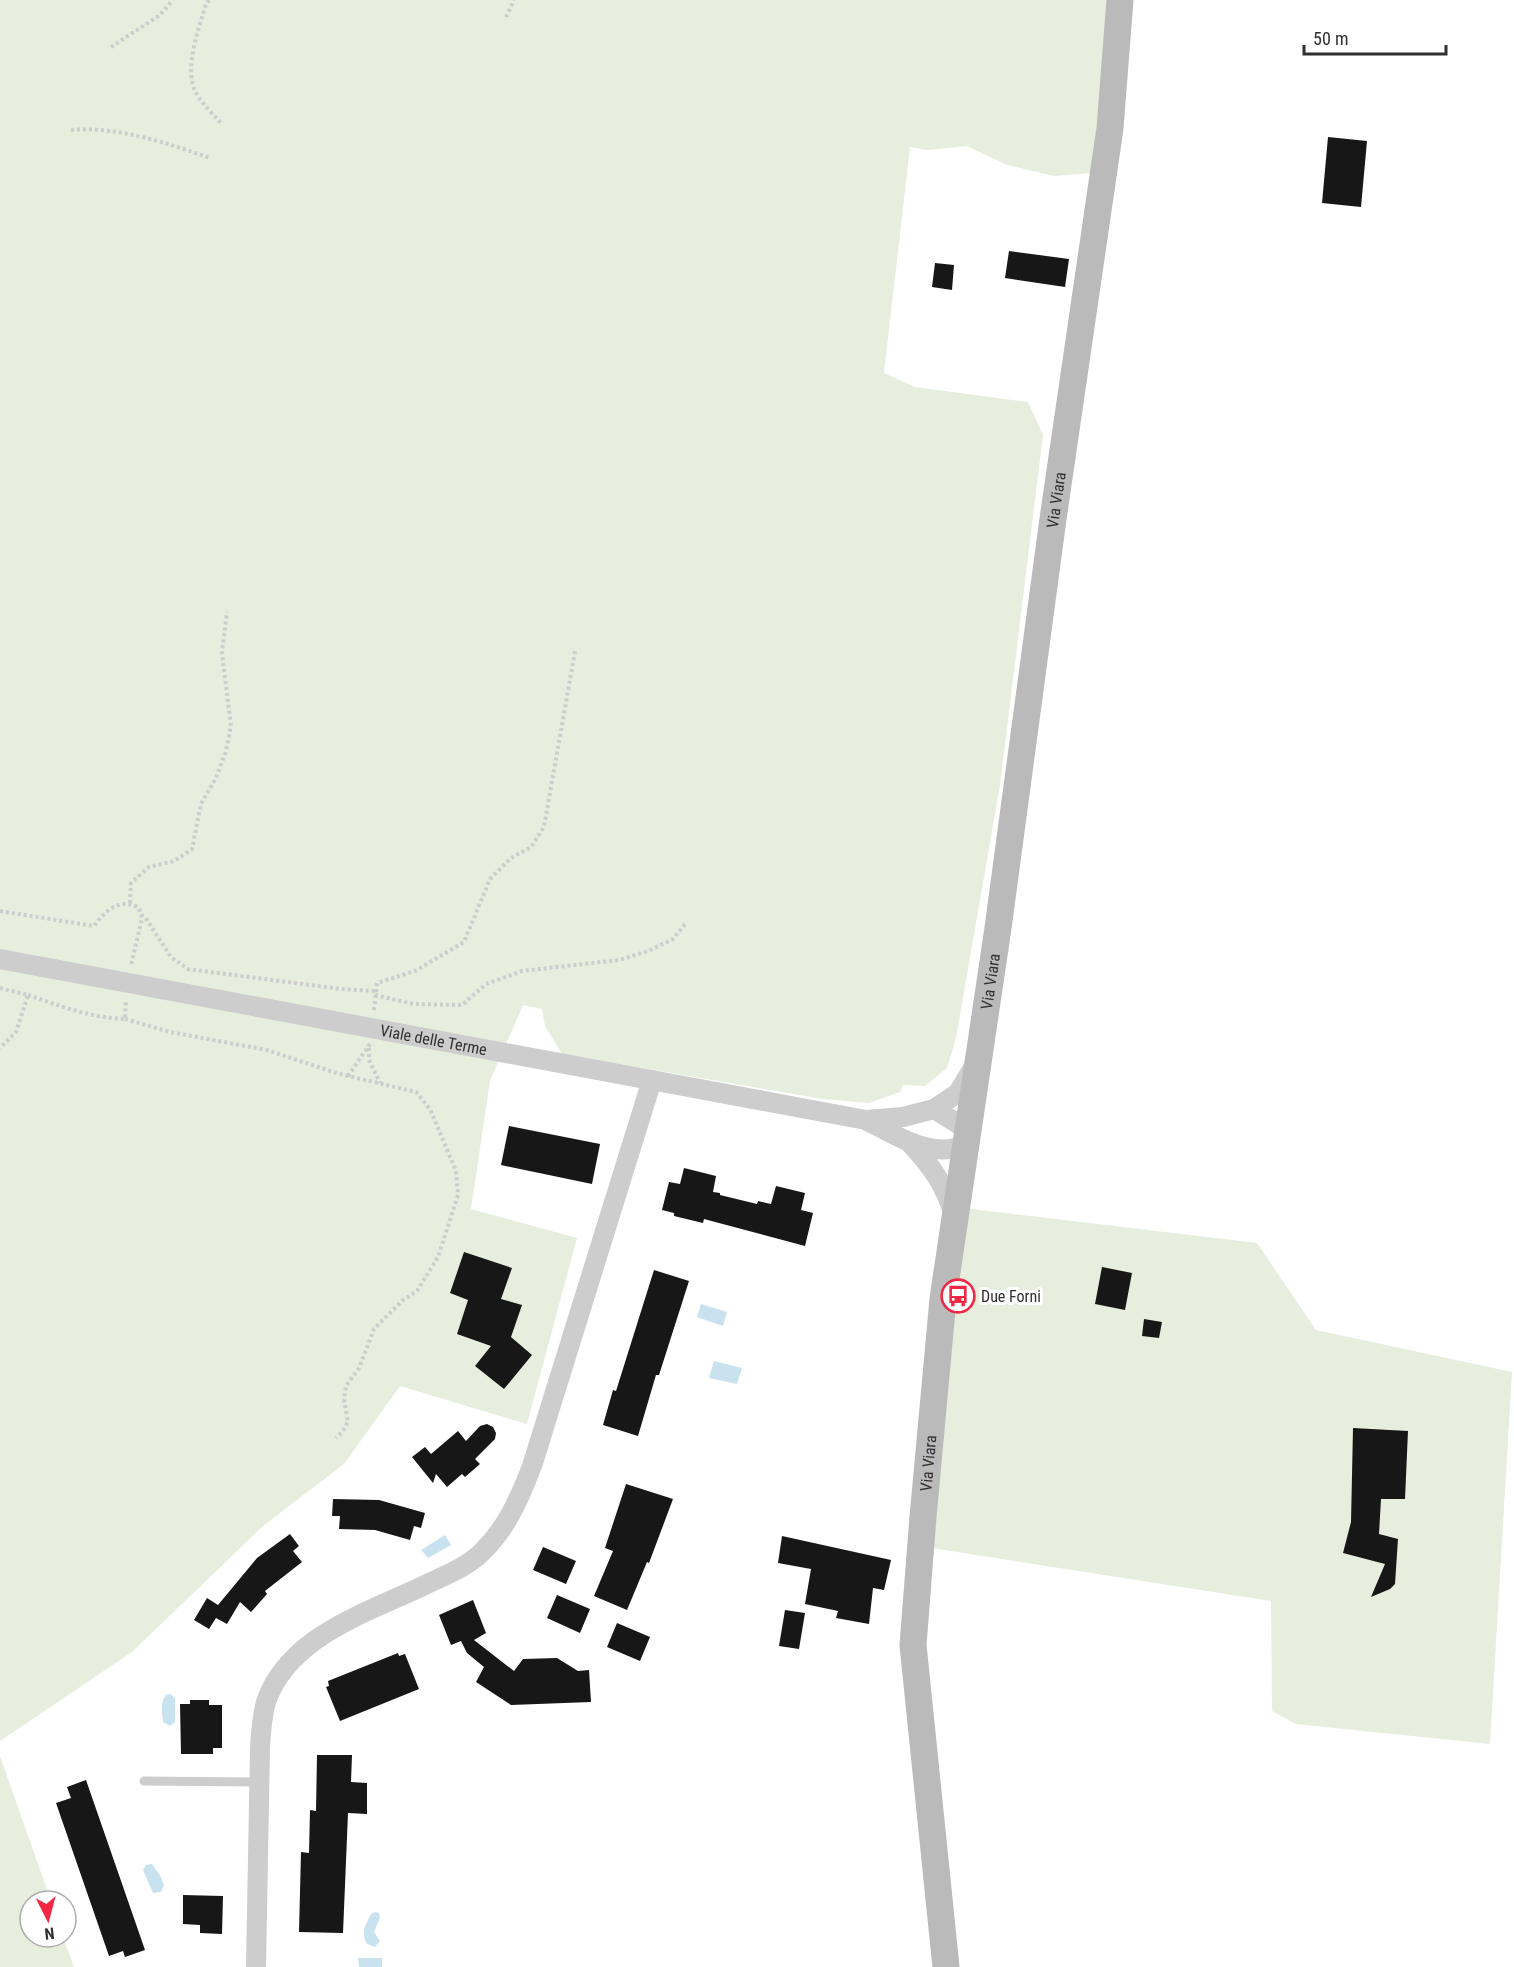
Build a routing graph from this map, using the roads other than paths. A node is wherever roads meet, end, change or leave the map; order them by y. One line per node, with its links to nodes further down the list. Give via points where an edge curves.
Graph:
1 (1120, 0): 3 (main road, Via Viara, via 1110,128)
2 (0, 959): 4 (street, Viale delle Terme)
3 (979, 1057): 5 (street, Viale delle Terme, via 958,1093); 7 (main road, Via Viara)
4 (652, 1080): 6 (street, Viale delle Terme); 11 (street, via 532,1466 516,1506 496,1538 468,1564 333,1628 287,1665 264,1710)
5 (934, 1109): 6 (street, Viale delle Terme); 7 (street)
6 (866, 1120): 8 (street, Viale delle Terme)
7 (967, 1137): 8 (street, Viale delle Terme, via 956,1149); 9 (main road, Via Viara)
8 (909, 1142): 9 (street, Viale delle Terme, via 933,1169)
9 (955, 1218): 13 (main road, Via Viara, via 943,1299 913,1645)
10 (144, 1780): 11 (lane)
11 (260, 1782): 12 (street)
12 (256, 1967)
13 (946, 1967)

